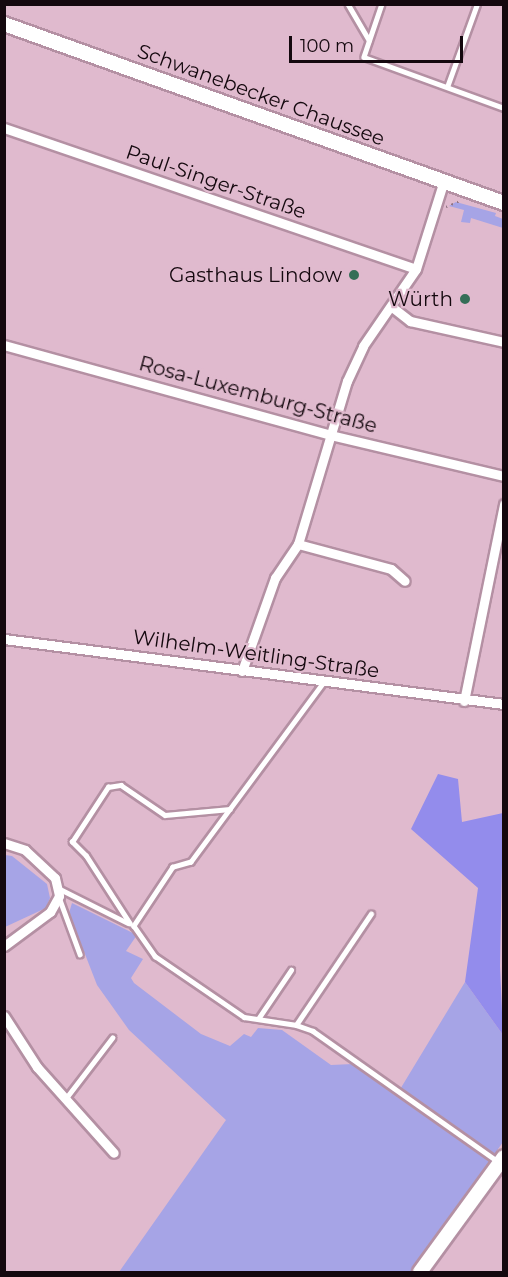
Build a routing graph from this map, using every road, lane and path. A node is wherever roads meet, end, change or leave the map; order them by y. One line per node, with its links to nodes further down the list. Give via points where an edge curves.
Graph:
1 (348, 4): 5 (lane)
2 (382, 4): 5 (lane)
3 (477, 4): 6 (lane)
4 (4, 24): 9 (main road, Schwanebecker Chaussee)
5 (369, 40): 6 (lane, via 364,57)
6 (447, 87): 7 (lane)
7 (504, 108)
8 (4, 128): 11 (street, Paul-Singer-Straße)
9 (444, 180): 10 (main road, Schwanebecker Chaussee); 11 (street)
10 (504, 203)
11 (416, 269): 12 (street)
12 (392, 307): 13 (street, via 410,321); 15 (street, via 355,361)
13 (504, 342)
14 (4, 345): 15 (street, Rosa-Luxemburg-Straße)
15 (330, 435): 16 (street, Rosa-Luxemburg-Straße); 18 (street)
16 (504, 476)
17 (504, 504): 23 (street)
18 (298, 544): 19 (street, via 391,569); 21 (street, via 275,578)
19 (405, 580)
20 (4, 639): 21 (street, Wilhelm-Weitling-Straße)
21 (242, 671): 22 (street, Wilhelm-Weitling-Straße)
22 (325, 681): 23 (street, Wilhelm-Weitling-Straße); 25 (lane)
23 (464, 700): 24 (street, Wilhelm-Weitling-Straße)
24 (504, 704)
25 (230, 809): 29 (lane, via 191,862 173,867); 29 (lane, via 165,815 121,785 108,787 72,842 86,856)
26 (4, 843): 27 (street, via 25,850 55,878)
27 (58, 893): 29 (lane); 30 (street, via 51,912); 31 (lane)
28 (371, 914): 35 (lane)
29 (132, 925): 34 (lane, via 155,956 244,1017)
30 (4, 946)
31 (80, 954)
32 (291, 970): 34 (lane)
33 (4, 1016): 37 (street)
34 (258, 1019): 35 (lane)
35 (296, 1025): 39 (lane, via 313,1031)
36 (112, 1038): 37 (lane)
37 (64, 1100): 38 (street)
38 (114, 1153)
39 (501, 1160): 40 (main road)
40 (420, 1272)

